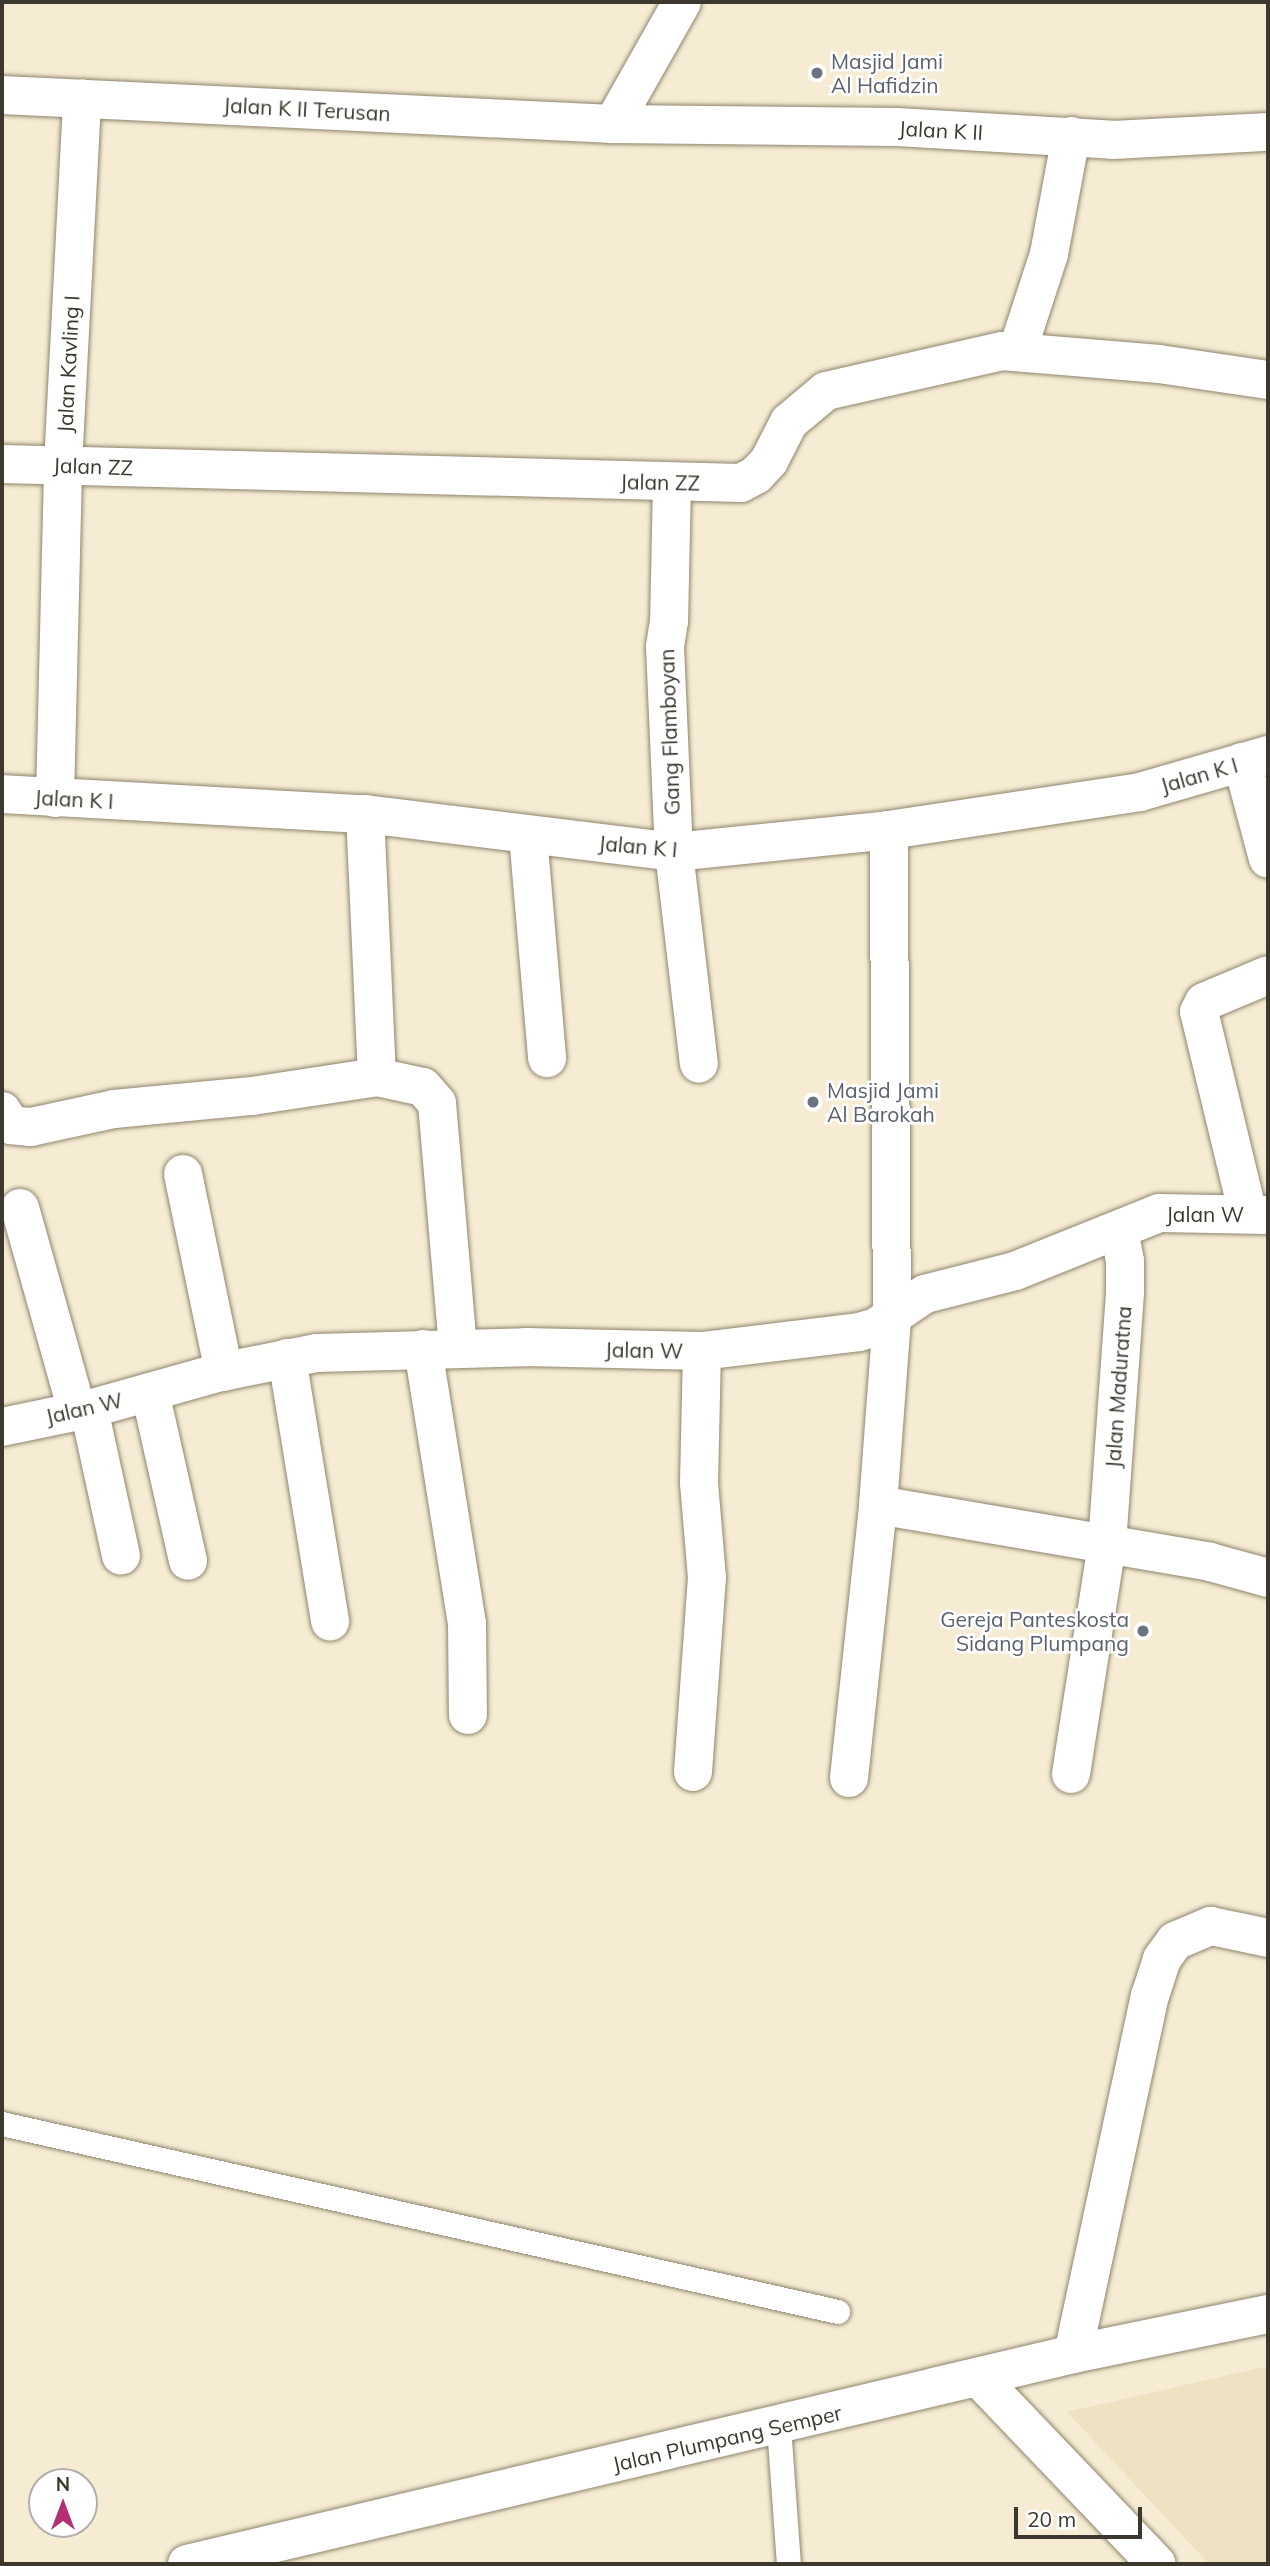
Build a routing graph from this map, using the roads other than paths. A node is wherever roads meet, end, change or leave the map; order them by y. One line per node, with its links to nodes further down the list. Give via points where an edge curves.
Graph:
1 (682, 2): 4 (street)
2 (2, 94): 3 (street, Jalan K II Terusan)
3 (82, 98): 4 (street, Jalan K II Terusan); 10 (street, Jalan Kavling I)
4 (613, 124): 6 (street, Jalan K II, via 897,127)
5 (1268, 132): 6 (street, Jalan K II, via 1113,140)
6 (1071, 136): 7 (street, via 1049,254)
7 (1017, 352): 8 (street, Jalan ZZ, via 1159,364); 11 (street, Jalan ZZ, via 1002,351 826,391 789,422 756,475 741,483)
8 (1268, 380)
9 (2, 464): 10 (street, Jalan ZZ)
10 (63, 466): 11 (street, Jalan ZZ); 14 (street, Jalan Kavling I)
11 (672, 482): 18 (street, Gang Flamboyan, via 665,646)
12 (1255, 759): 16 (street, Jalan K I, via 1140,792); 19 (street)
13 (2, 794): 14 (street, Jalan K I)
14 (55, 798): 15 (street, Jalan K I)
15 (365, 814): 17 (street, Jalan K I); 23 (street)
16 (889, 830): 18 (street, Jalan K I); 29 (street)
17 (528, 835): 18 (street, Jalan K I); 21 (street)
18 (674, 852): 22 (street, Gang Flamboyan)
19 (1268, 859)
20 (1268, 975): 27 (street, via 1204,1002 1199,1012)
21 (547, 1058)
22 (699, 1064)
23 (377, 1077): 24 (street, via 252,1097 114,1109 31,1127 11,1125); 30 (street, via 423,1087 437,1103)
24 (2, 1111)
25 (183, 1174): 33 (street)
26 (20, 1208): 35 (street)
27 (1258, 1215): 28 (street, Jalan W, via 1159,1213)
28 (1119, 1231): 29 (street, Jalan W, via 1015,1270 925,1294); 38 (street, Jalan Maduratna, via 1125,1292)
29 (892, 1318): 31 (street, Jalan W, via 859,1332); 37 (street)
30 (440, 1349): 31 (street, Jalan W); 32 (street, Jalan W); 43 (street, via 467,1624)
31 (702, 1351): 44 (street, via 699,1483 707,1578)
32 (288, 1358): 33 (street, Jalan W); 42 (street)
33 (224, 1372): 34 (street, Jalan W)
34 (150, 1392): 35 (street, Jalan W); 40 (street)
35 (83, 1410): 36 (street, Jalan W); 39 (street)
36 (2, 1427)
37 (878, 1505): 38 (street); 46 (street)
38 (1107, 1544): 41 (street, via 1210,1562); 45 (street, Jalan Maduratna)
39 (121, 1556)
40 (188, 1560)
41 (1268, 1578)
42 (330, 1622)
43 (468, 1715)
44 (693, 1772)
45 (1071, 1774)
46 (849, 1778)
47 (1268, 1938): 51 (street, via 1211,1926 1175,1941 1162,1959 1150,1996)
48 (2, 2124): 49 (lane)
49 (838, 2312)
50 (1268, 2314): 51 (street, Jalan Plumpang Semper)
51 (1073, 2354): 52 (street, Jalan Plumpang Semper)
52 (979, 2378): 53 (street, Jalan Plumpang Semper); 56 (street)
53 (779, 2426): 54 (street, Jalan Plumpang Semper); 55 (lane)
54 (187, 2564)
55 (789, 2564)
56 (1157, 2564)

